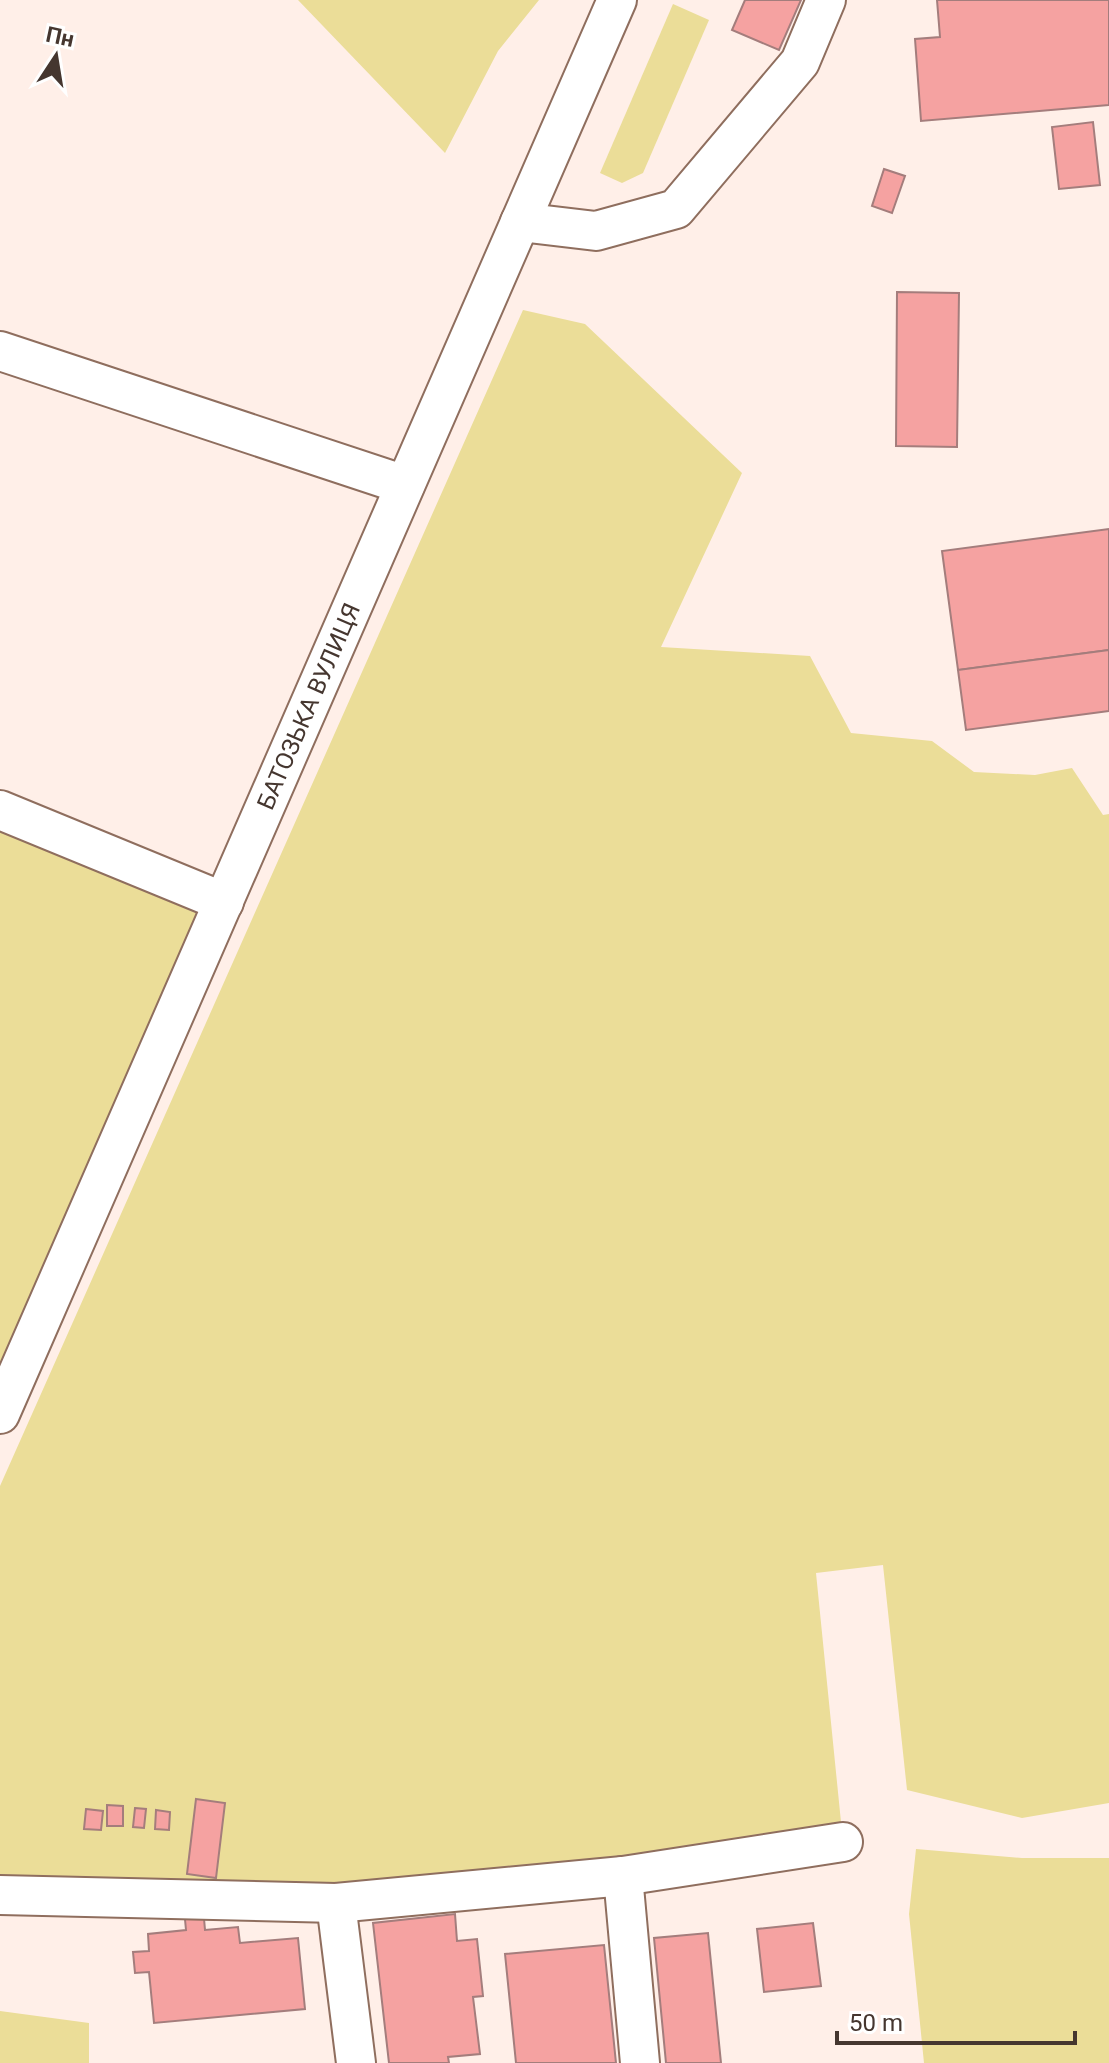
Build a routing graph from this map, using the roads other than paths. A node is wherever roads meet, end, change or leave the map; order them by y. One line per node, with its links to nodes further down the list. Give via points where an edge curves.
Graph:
1 (617, 0): 3 (street, БАТОЗЬКА ВУЛИЦЯ)
2 (826, 0): 3 (street, via 800,62 676,209 596,231)
3 (520, 222): 5 (street, БАТОЗЬКА ВУЛИЦЯ)
4 (0, 351): 5 (street)
5 (405, 485): 7 (street, БАТОЗЬКА ВУЛИЦЯ)
6 (0, 810): 7 (street)
7 (224, 902): 8 (street, БАТОЗЬКА ВУЛИЦЯ)
8 (0, 1414)
9 (843, 1842): 10 (street)
10 (623, 1876): 12 (street); 14 (street)
11 (0, 1895): 12 (street)
12 (336, 1903): 13 (street)
13 (356, 2063)
14 (640, 2063)

